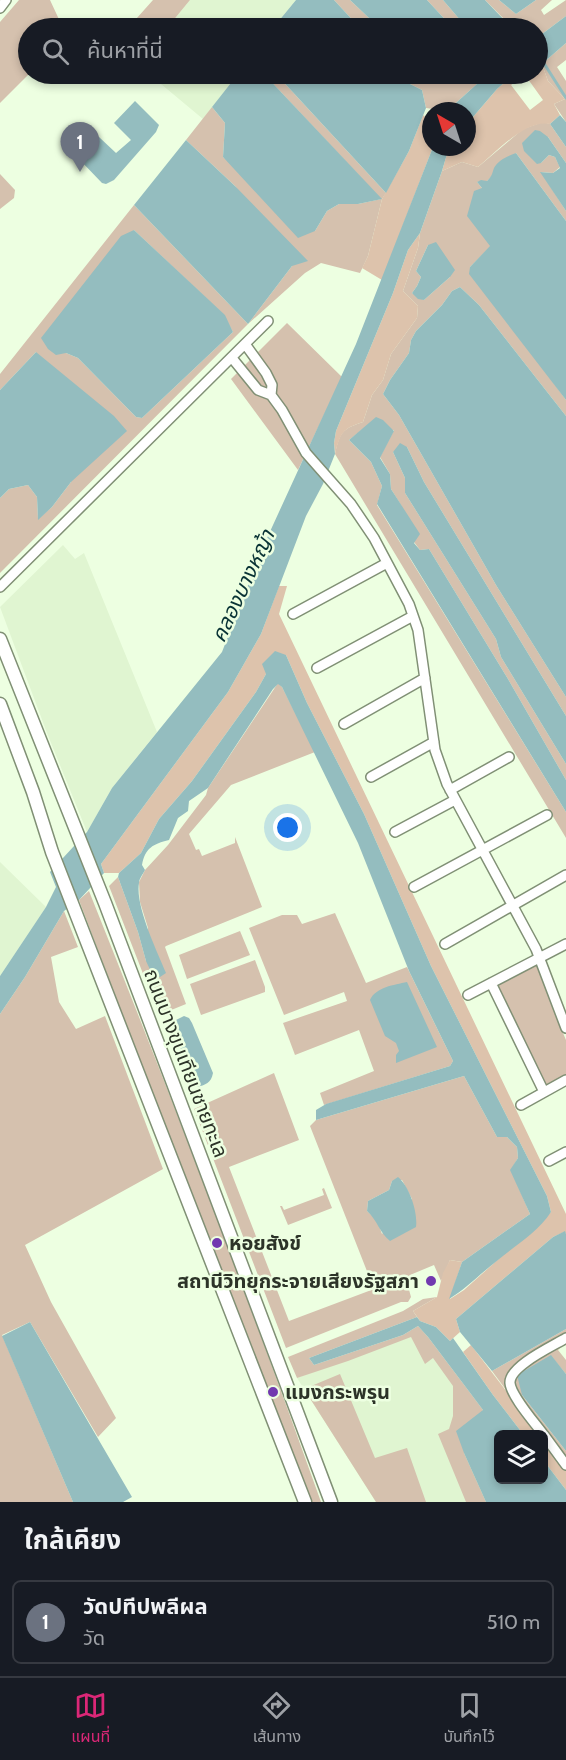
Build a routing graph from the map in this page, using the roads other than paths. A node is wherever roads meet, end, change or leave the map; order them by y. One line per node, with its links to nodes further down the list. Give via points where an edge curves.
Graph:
1 (6, 0): 2 (street)
2 (0, 8)
3 (268, 321): 4 (street)
4 (245, 344): 5 (street); 6 (street, via 272,385)
5 (232, 358): 6 (street, via 258,390); 8 (street)
6 (270, 395): 7 (street, via 306,453 351,504)
7 (387, 563): 9 (street); 10 (street)
8 (0, 587)
9 (293, 614)
10 (413, 616): 14 (street); 15 (street)
11 (0, 639): 13 (main road, ถนนบางขุนเทียนชายทะเล)
12 (0, 648): 13 (main road)
13 (8, 659): 42 (main road, ถนนบางขุนเทียนชายทะเล, via 105,903)
14 (317, 668)
15 (425, 678): 18 (street); 19 (street)
16 (0, 705): 17 (main road)
17 (3, 724): 46 (main road, via 33,792 52,852)
18 (344, 724)
19 (434, 742): 21 (street); 22 (street)
20 (509, 757): 22 (street)
21 (371, 777)
22 (450, 790): 23 (street)
23 (455, 800): 25 (street); 26 (street)
24 (547, 815): 26 (street)
25 (395, 832)
26 (482, 850): 28 (street); 29 (street)
27 (566, 876): 29 (street)
28 (414, 887)
29 (512, 906): 30 (street); 32 (street)
30 (445, 944)
31 (566, 944): 32 (street)
32 (539, 958): 33 (street); 35 (street)
33 (491, 983): 34 (street); 37 (street)
34 (468, 995)
35 (566, 1028)
36 (566, 1080): 37 (street)
37 (544, 1092): 38 (street)
38 (521, 1105)
39 (566, 1152): 40 (street)
40 (549, 1161)
41 (566, 1338): 43 (street, via 512,1375 513,1393)
42 (300, 1423): 47 (main road); 48 (main road, ถนนบางขุนเทียนชายทะเล)
43 (539, 1430)
44 (548, 1442): 45 (street)
45 (566, 1465)
46 (304, 1502)
47 (325, 1502)
48 (331, 1502)

